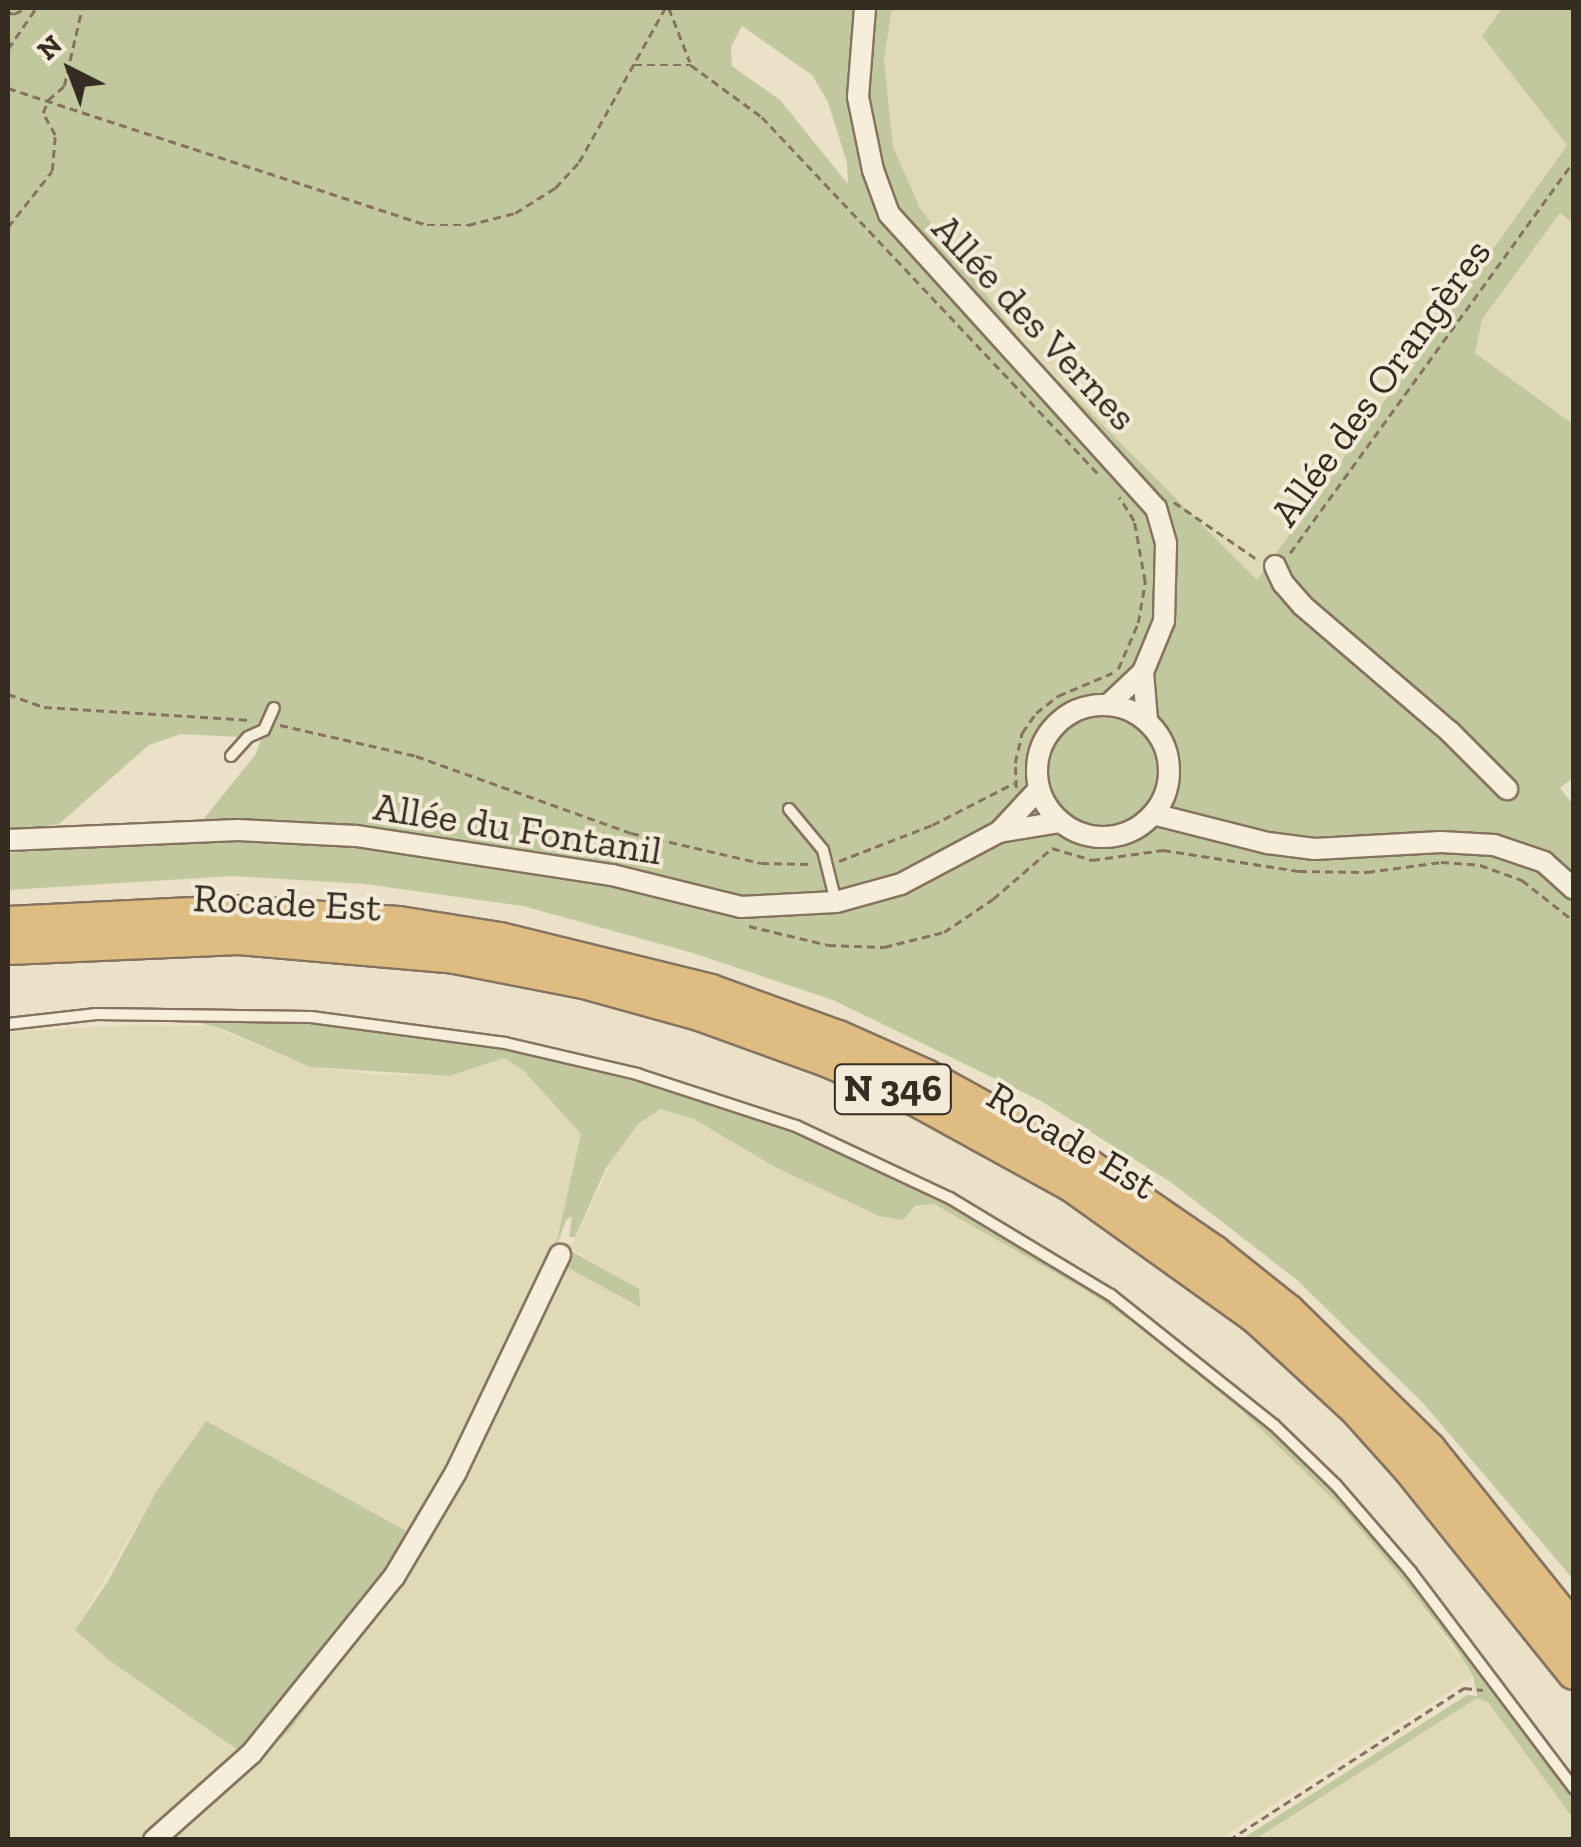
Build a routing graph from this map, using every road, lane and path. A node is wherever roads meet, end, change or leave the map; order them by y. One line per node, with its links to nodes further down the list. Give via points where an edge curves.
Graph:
1 (26, 8): 6 (path)
2 (36, 8): 7 (path)
3 (82, 8): 11 (path, via 64,86)
4 (667, 8): 8 (path); 9 (path)
5 (865, 8): 16 (street, Allée des Vernes, via 858,96 888,214)
6 (8, 12)
7 (8, 49)
8 (691, 65): 9 (path); 14 (path, via 794,147)
9 (634, 66): 11 (path, via 579,162 555,188 515,213 468,226 426,225)
10 (8, 88): 11 (path)
11 (48, 100): 13 (path, via 44,113 55,135 52,171)
12 (1574, 161): 17 (path, Allée des Orangères)
13 (8, 227)
14 (1105, 481)
15 (1116, 492): 25 (path, via 1141,550 1145,582 1138,624 1118,670 1036,713 1022,733)
16 (1153, 502): 17 (path, Allée des Orangères, via 1178,504); 18 (street, Allée des Vernes, via 1166,544 1167,578 1164,621)
17 (1275, 566): 28 (street, via 1303,606)
18 (1142, 672): 20 (street, Allée des Vernes); 22 (street, Allée des Vernes)
19 (8, 694): 23 (path, via 44,707)
20 (1109, 704): 22 (street); 27 (street, via 1078,710 1052,728 1041,746)
21 (274, 708): 23 (lane)
22 (1147, 720): 26 (street, via 1167,751)
23 (269, 722): 24 (lane); 38 (path, via 416,756 630,834 760,863)
24 (231, 756)
25 (1015, 783): 29 (path); 38 (path, via 877,849)
26 (1167, 788): 31 (street); 33 (street)
27 (1039, 789): 29 (street, Allée du Fontanil); 32 (street)
28 (1508, 789)
29 (1022, 805): 35 (street, Allée du Fontanil)
30 (789, 810): 38 (lane)
31 (1153, 814): 32 (street, via 1137,828 1108,836); 33 (street)
32 (1060, 822): 34 (street, Allée du Fontanil)
33 (1199, 826): 39 (street, via 1315,849 1494,845 1544,862)
34 (1036, 828): 35 (street, Allée du Fontanil); 37 (path)
35 (999, 832): 40 (street, Allée du Fontanil, via 901,884)
36 (8, 840): 40 (street, Allée du Fontanil, via 238,830 356,836 612,875 742,907)
37 (1052, 848): 41 (path, via 1092,860 1163,850 1299,871 1480,865 1522,880); 42 (path, via 944,932 884,947 828,945)
38 (828, 864): 40 (lane)
39 (1574, 889)
40 (836, 902)
41 (1574, 921)
42 (734, 922)
43 (8, 923): 47 (highway, Rocade Est / N 346, via 234,912 500,939 711,990 908,1068 1089,1166 1288,1311 1429,1450)
44 (8, 948): 48 (highway, Rocade Est / N 346, via 239,938 455,957 584,982 698,1014 914,1099 1073,1186 1269,1329 1410,1468)
45 (8, 1024): 50 (lane, via 96,1014 312,1017 504,1043 637,1074 796,1126 950,1198 1111,1295 1274,1426 1411,1572)
46 (560, 1256): 51 (street, via 456,1472 394,1577 251,1754)
47 (1574, 1630)
48 (1574, 1673)
49 (1486, 1690): 52 (path, via 1464,1688)
50 (1574, 1788)
51 (154, 1840)
52 (1229, 1840)

